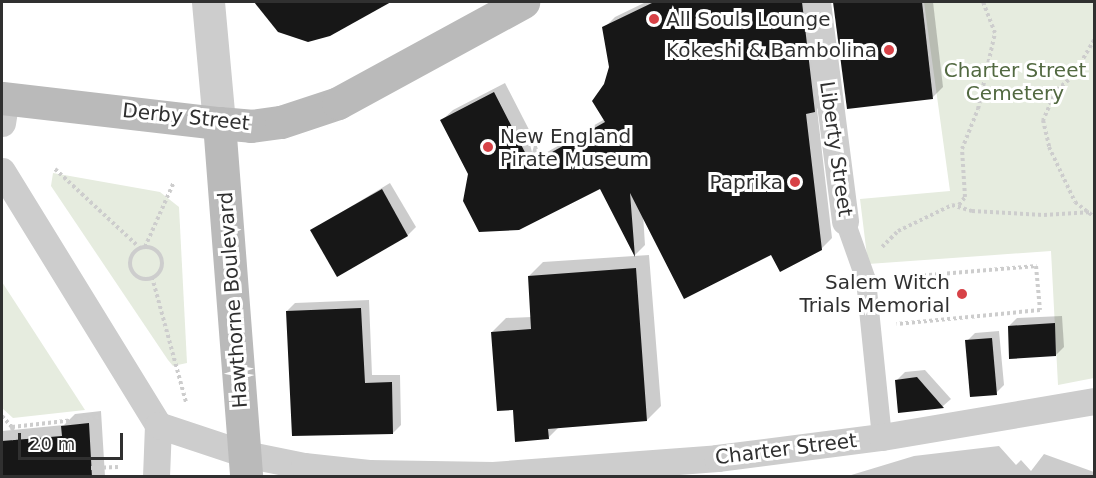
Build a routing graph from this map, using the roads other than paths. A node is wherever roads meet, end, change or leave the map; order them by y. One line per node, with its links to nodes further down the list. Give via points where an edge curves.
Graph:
1 (208, 2): 5 (street)
2 (522, 2): 5 (main road, Derby Street, via 312,114 251,126)
3 (817, 2): 7 (street, Liberty Street)
4 (3, 106): 5 (main road, Derby Street)
5 (219, 123): 11 (main road, Hawthorne Boulevard)
6 (2, 171): 9 (street)
7 (845, 221): 10 (street, Liberty Street, via 863,274)
8 (1095, 401): 10 (street, Charter Street)
9 (158, 425): 11 (street, Charter Street); 13 (street)
10 (882, 437): 12 (street, Charter Street)
11 (245, 465): 12 (street, Charter Street, via 431,476)
12 (717, 467)
13 (156, 477)

